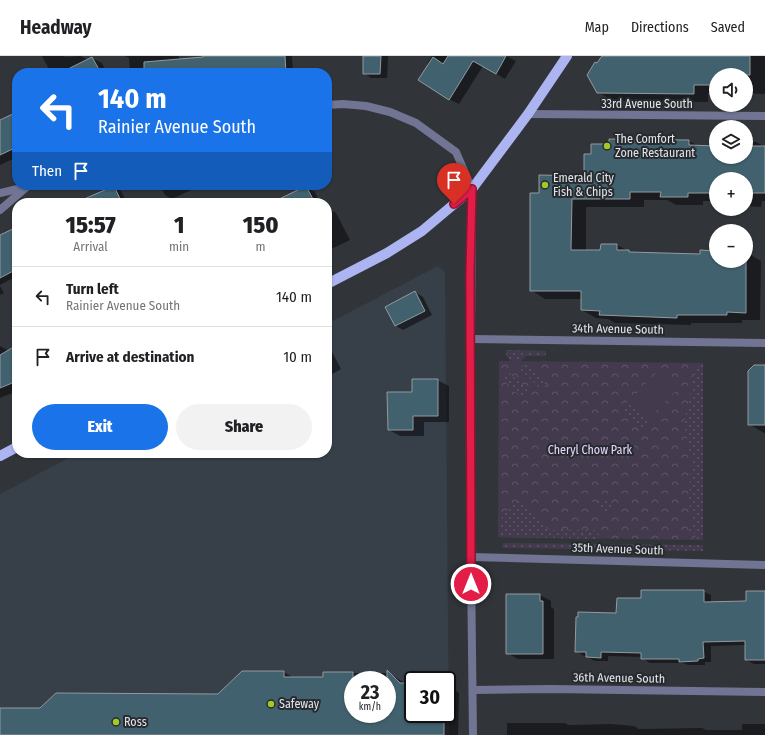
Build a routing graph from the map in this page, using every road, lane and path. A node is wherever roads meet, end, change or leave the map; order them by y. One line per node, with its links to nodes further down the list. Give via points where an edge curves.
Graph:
1 (567, 56): 3 (main road)
2 (332, 105): 5 (street, via 366,106 390,112 416,123 456,152)
3 (528, 114): 4 (street, 33rd Avenue South); 5 (main road)
4 (765, 116)
5 (472, 189): 12 (main road, via 422,231 387,253); 13 (street)
6 (12, 190): 8 (street)
7 (23, 190): 9 (street)
8 (0, 193)
9 (14, 198)
10 (12, 200): 11 (street)
11 (0, 210)
12 (332, 281)
13 (471, 339): 14 (street, 34th Avenue South); 17 (street)
14 (765, 343)
15 (12, 450): 16 (main road)
16 (0, 456)
17 (471, 557): 18 (street, 35th Avenue South); 19 (street)
18 (765, 565)
19 (473, 690): 20 (street, 36th Avenue South); 21 (street)
20 (765, 692)
21 (473, 735)

